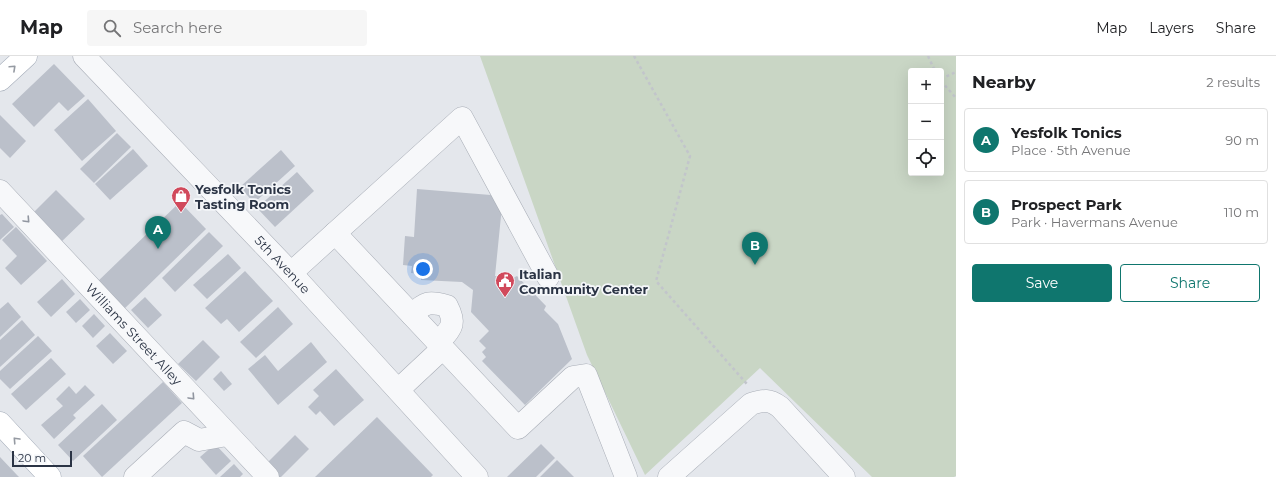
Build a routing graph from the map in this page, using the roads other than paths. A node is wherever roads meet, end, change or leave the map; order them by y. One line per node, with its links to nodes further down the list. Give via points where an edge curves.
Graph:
1 (26, 56): 3 (main road, one-way to 1)
2 (84, 56): 6 (street, 5th Avenue)
3 (0, 80)
4 (0, 191): 12 (street, Williams Street Alley, one-way to 12)
5 (335, 233): 6 (street); 7 (street, via 462,118); 8 (street)
6 (291, 273): 10 (street, 5th Avenue)
7 (548, 277)
8 (412, 315): 9 (street); 9 (street, via 422,304 433,302 447,306 452,317 451,328)
9 (441, 345): 10 (street); 18 (street, via 518,428 573,377 586,376)
10 (398, 390): 17 (street, 5th Avenue)
11 (0, 423): 14 (main road, one-way to 11)
12 (227, 435): 15 (street, via 199,440 184,432); 16 (street, Williams Street Alley)
13 (680, 473): 19 (street, via 751,404 762,401 772,402 780,407)
14 (50, 477)
15 (135, 477)
16 (268, 477)
17 (477, 477)
18 (626, 477)
19 (844, 477)

